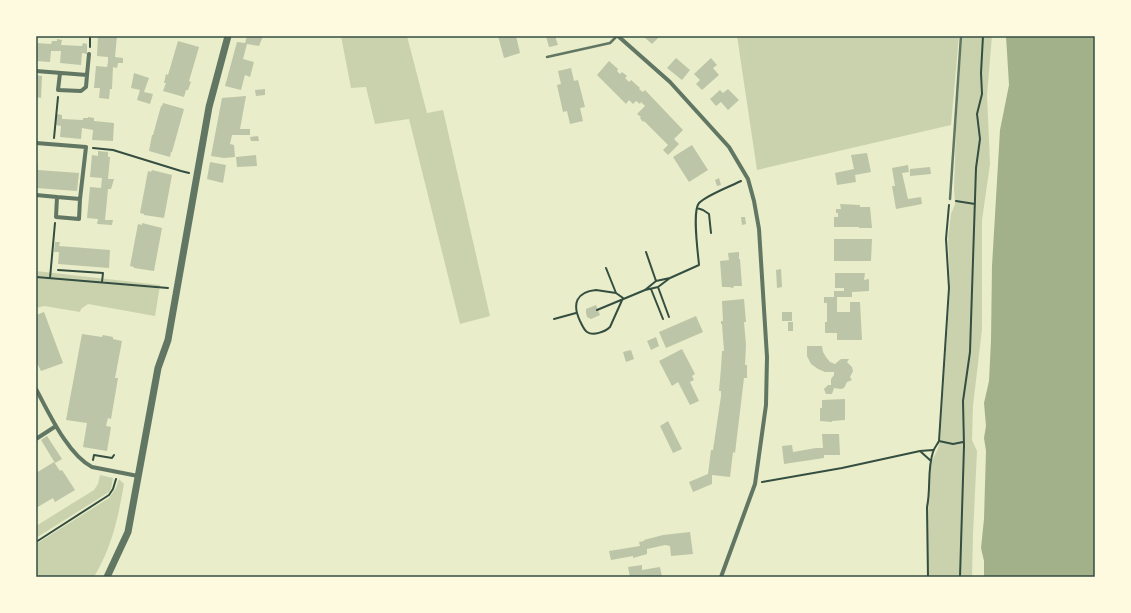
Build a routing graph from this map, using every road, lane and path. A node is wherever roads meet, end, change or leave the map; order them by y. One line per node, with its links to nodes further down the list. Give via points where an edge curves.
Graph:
1 (90, 36): 6 (path)
2 (228, 36): 15 (street, via 209,107)
3 (617, 36): 7 (lane, via 610,43); 16 (street, via 670,82 729,147)
4 (961, 36): 20 (lane)
5 (983, 36): 22 (path, via 982,94 977,114 980,139)
6 (89, 54): 10 (street)
7 (547, 57)
8 (36, 71): 9 (street)
9 (60, 73): 10 (street); 11 (street)
10 (87, 75): 11 (street, via 86,87 81,91)
11 (58, 90): 13 (path)
12 (36, 143): 13 (street)
13 (53, 144): 14 (street)
14 (86, 147): 15 (path, via 113,150); 19 (street)
15 (197, 174): 35 (street)
16 (748, 179): 23 (path, via 703,200); 59 (street, via 758,229 767,357 766,405)
17 (36, 195): 18 (street)
18 (57, 197): 19 (street); 24 (street)
19 (80, 199): 24 (street, via 79,219)
20 (950, 199): 48 (path, via 946,239 949,288)
21 (957, 202): 22 (path)
22 (975, 204): 49 (path, via 970,352 963,401)
23 (697, 208): 25 (path, via 708,214); 31 (path, via 699,265)
24 (56, 217): 30 (path)
25 (711, 233)
26 (646, 252): 32 (path)
27 (606, 268): 38 (path)
28 (58, 270): 33 (path, via 103,273)
29 (36, 277): 30 (path)
30 (50, 278): 33 (path)
31 (670, 278): 32 (path); 34 (path)
32 (656, 281): 37 (path)
33 (102, 282): 35 (path)
34 (658, 287): 36 (path); 42 (path)
35 (177, 289): 58 (street, via 168,340 158,368)
36 (651, 289): 37 (path); 44 (path)
37 (645, 290): 39 (path)
38 (616, 293): 39 (path); 41 (path, via 589,290 577,299)
39 (623, 298): 40 (path); 41 (path, via 610,327 598,333 588,333)
40 (598, 310)
41 (576, 313): 43 (path)
42 (669, 316)
43 (554, 319)
44 (663, 319)
45 (36, 389): 46 (street)
46 (56, 426): 47 (street); 56 (street, via 79,459)
47 (36, 439)
48 (939, 441): 49 (path, via 953,444); 50 (path)
49 (963, 442): 64 (path)
50 (933, 450): 51 (path); 54 (path)
51 (920, 451): 54 (path); 59 (path)
52 (114, 455): 53 (path)
53 (112, 458): 55 (path); 56 (path, via 94,455)
54 (931, 461): 63 (path, via 927,507)
55 (111, 463)
56 (92, 468): 57 (street)
57 (117, 473): 58 (street); 60 (path, via 109,495)
58 (138, 476): 61 (street, via 128,532)
59 (755, 484): 62 (street)
60 (36, 542)
61 (108, 577)
62 (721, 577)
63 (928, 577)
64 (960, 577)

